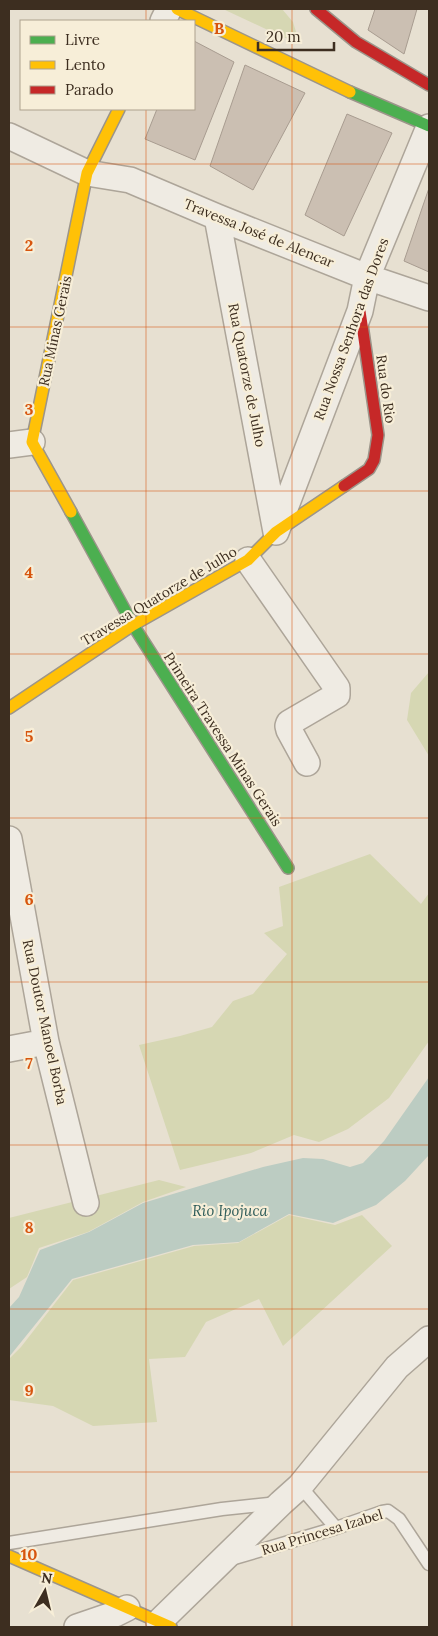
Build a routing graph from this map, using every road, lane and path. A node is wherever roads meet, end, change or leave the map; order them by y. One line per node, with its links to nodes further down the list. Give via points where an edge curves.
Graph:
1 (177, 9): 5 (street, via 328,83)
2 (316, 9): 3 (street, via 353,40)
3 (429, 86)
4 (118, 110): 7 (street, Rua Minas Gerais)
5 (429, 126): 9 (street, Rua Nossa Senhora das Dores)
6 (9, 136): 7 (street, Travessa José de Alencar)
7 (87, 173): 8 (street, Travessa José de Alencar, via 130,180); 12 (street, Rua Minas Gerais)
8 (217, 217): 9 (street, Travessa José de Alencar); 14 (street, Rua Quatorze de Julho)
9 (367, 277): 10 (street, Travessa José de Alencar); 11 (street, Rua Nossa Senhora das Dores)
10 (429, 298)
11 (360, 311): 13 (street, Rua do Rio, via 378,435); 14 (street, Rua Nossa Senhora das Dores)
12 (20, 444): 16 (street, Rua Minas Gerais)
13 (369, 470): 14 (street, Travessa Quatorze de Julho)
14 (276, 532): 15 (street, Travessa Quatorze de Julho)
15 (248, 560): 16 (street, Travessa Quatorze de Julho); 18 (street, via 337,688 337,695 289,723 289,730)
16 (133, 625): 17 (street, Travessa Quatorze de Julho); 20 (street, Primeira Travessa Minas Gerais)
17 (9, 708)
18 (307, 763)
19 (9, 839): 21 (street, Rua Doutor Manoel Borba)
20 (288, 868)
21 (46, 1042): 22 (street); 23 (street, Rua Doutor Manoel Borba)
22 (9, 1049)
23 (86, 1204)
24 (429, 1339): 25 (street, via 397,1367)
25 (300, 1486): 26 (street); 27 (lane)
26 (281, 1502): 28 (lane); 30 (street)
27 (336, 1528): 30 (lane, Rua Princesa Izabel); 31 (lane, Rua Princesa Izabel, via 388,1511 399,1519)
28 (9, 1543)
29 (9, 1556): 32 (street)
30 (221, 1562): 33 (street)
31 (429, 1564)
32 (120, 1616): 33 (street); 34 (street)
33 (165, 1624)
34 (77, 1627)

